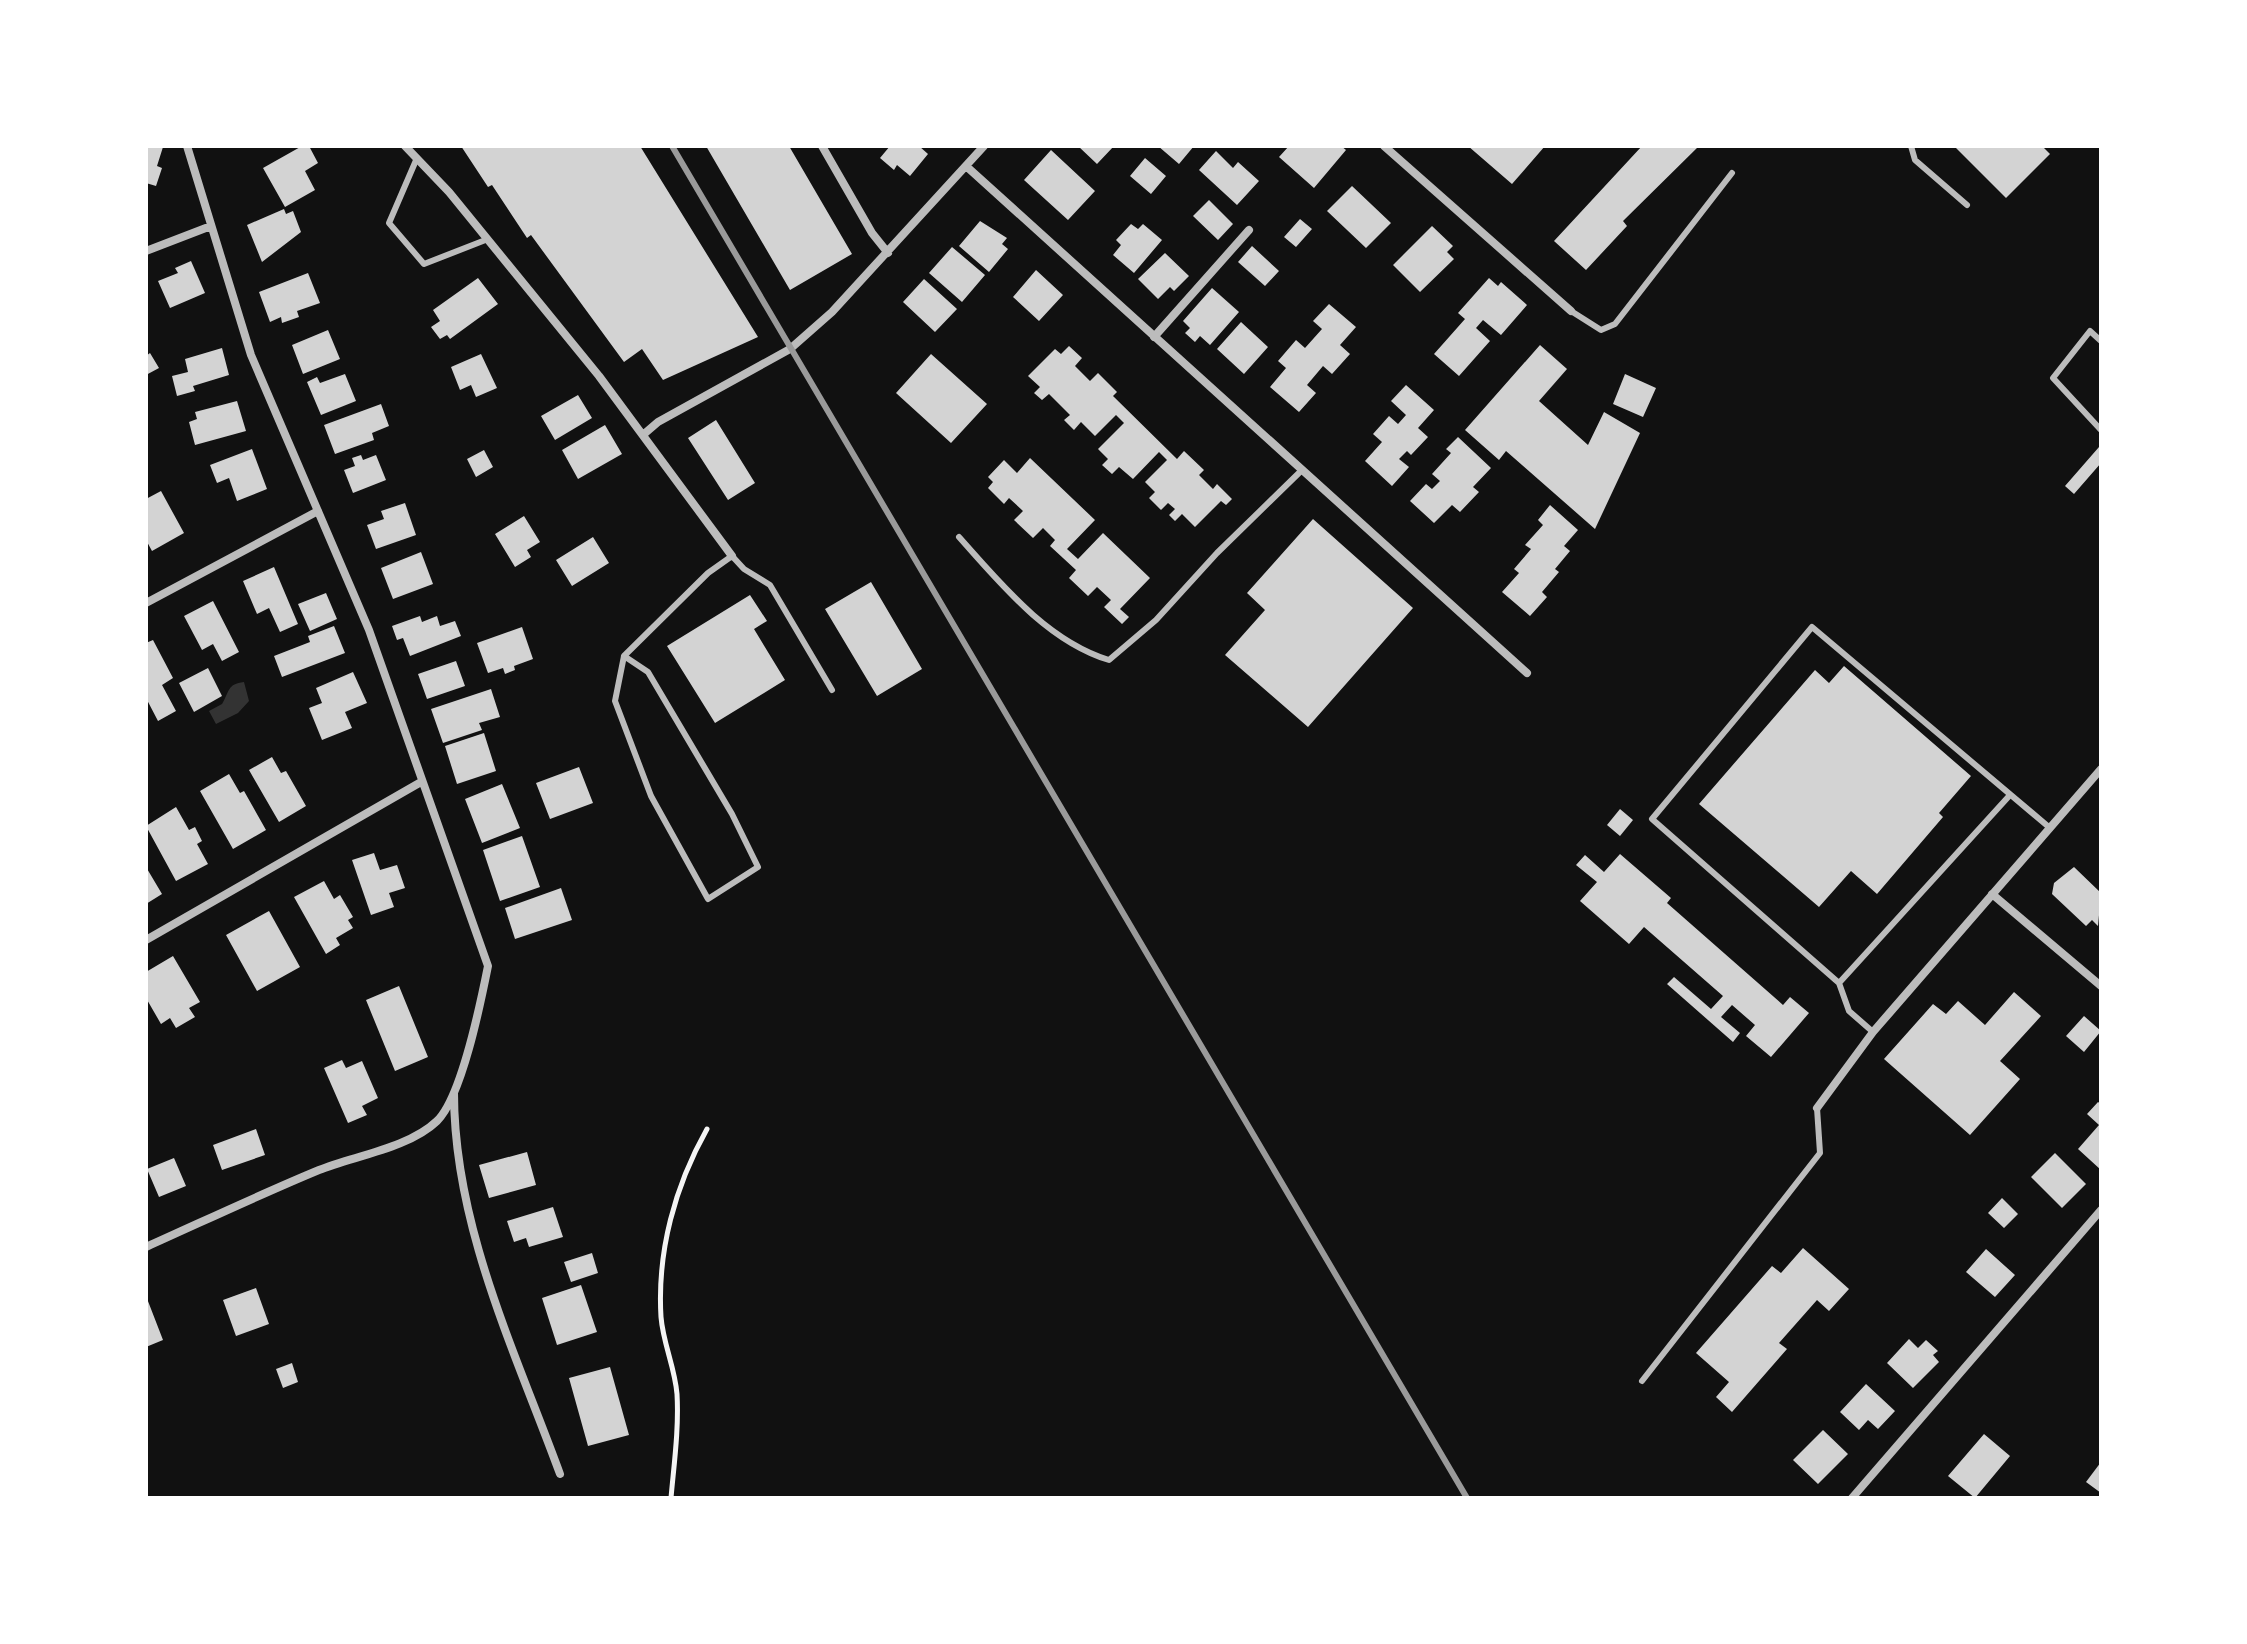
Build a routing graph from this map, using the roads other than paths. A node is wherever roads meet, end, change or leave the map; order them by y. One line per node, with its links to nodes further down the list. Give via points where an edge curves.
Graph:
1 (187, 146): 11 (street)
2 (405, 146): 7 (street)
3 (822, 146): 15 (street)
4 (984, 146): 8 (street)
5 (1384, 146): 16 (street)
6 (1911, 146): 10 (lane, via 1915,160)
7 (417, 158): 13 (street); 13 (lane, via 389,223 424,264)
8 (966, 166): 15 (street); 17 (street)
9 (1732, 173): 16 (lane, via 1615,324 1601,330)
10 (1967, 205)
11 (211, 226): 14 (street); 22 (street, via 251,355)
12 (1249, 230): 17 (street)
13 (488, 239): 20 (street)
14 (146, 251)
15 (888, 253): 20 (street, via 790,349)
16 (1571, 311)
17 (1154, 337): 21 (street)
18 (2101, 341): 19 (lane, via 2090,331 2053,378)
19 (2101, 430)
20 (644, 434): 24 (street)
21 (1302, 470): 23 (lane, via 1156,620 1109,660 1083,652 1030,612); 27 (street)
22 (318, 511): 25 (street); 30 (street, via 369,630)
23 (959, 537)
24 (732, 556): 26 (lane); 28 (lane, via 770,585)
25 (146, 603)
26 (624, 656): 26 (lane, via 615,701 651,796 708,899 758,867 648,672)
27 (1527, 673)
28 (832, 690)
29 (2101, 769): 32 (street)
30 (421, 782): 34 (street); 38 (street, via 488,966 480,1012)
31 (2010, 795): 32 (lane); 35 (lane); 35 (lane, via 1812,627 1652,819)
32 (2050, 828): 33 (street)
33 (1992, 894): 36 (street); 37 (street)
34 (146, 940)
35 (1839, 983): 37 (lane, via 1849,1011)
36 (2101, 986)
37 (1873, 1032): 39 (street)
38 (454, 1089): 41 (street, via 437,1121 394,1145 321,1169); 43 (street, via 454,1130 469,1220)
39 (1817, 1108): 42 (lane, via 1820,1153)
40 (2101, 1210): 44 (street)
41 (146, 1247)
42 (1642, 1381)
43 (560, 1474)
44 (1852, 1498)

